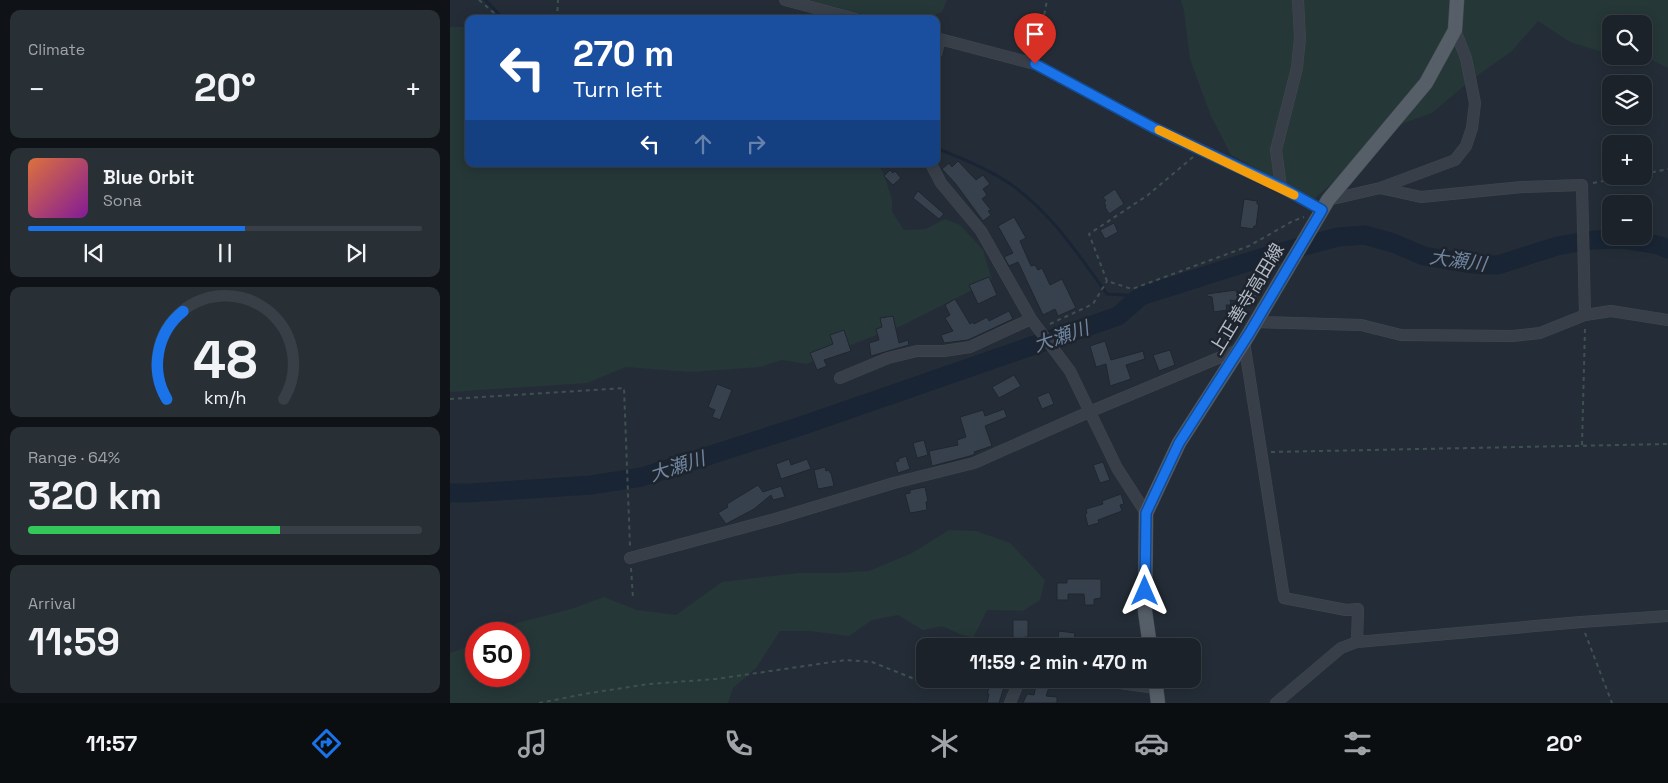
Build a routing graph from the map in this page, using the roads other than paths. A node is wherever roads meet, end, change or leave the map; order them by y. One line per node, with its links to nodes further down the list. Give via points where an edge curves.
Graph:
1 (785, 0): 4 (street)
2 (1298, 0): 8 (street, via 1300,38 1297,68 1276,150)
3 (1457, 0): 5 (main road, 上正善寺高田線)
4 (841, 15)
5 (1455, 30): 9 (street, via 1466,58 1475,103 1466,146 1455,160); 10 (main road, 上正善寺高田線, via 1426,83)
6 (940, 39): 8 (street, via 1035,64 1154,128)
7 (933, 167): 12 (street, via 982,232)
8 (1281, 187): 10 (street)
9 (1380, 188): 10 (street); 11 (street, via 1421,197 1582,185)
10 (1325, 205): 14 (main road, 上正善寺高田線)
11 (1585, 315): 13 (street, via 1611,311); 14 (street, via 1540,333 1513,336 1401,335 1361,325)
12 (1031, 319): 16 (street, via 970,347 917,351 888,358); 17 (street, via 1070,371)
13 (1668, 320)
14 (1256, 322): 15 (main road, 上正善寺高田線)
15 (1242, 346): 17 (street); 18 (main road, 上正善寺高田線, via 1179,443); 22 (street, via 1284,598 1346,610 1358,609)
16 (840, 378)
17 (1089, 412): 18 (street, via 1117,468); 19 (street, via 966,465)
18 (1146, 513): 21 (main road, 上正善寺高田線, via 1145,611)
19 (630, 558)
20 (1668, 616): 22 (street)
21 (1149, 638)
22 (1357, 642): 27 (street, via 1341,648)
23 (1016, 688): 25 (street)
24 (1156, 688): 26 (main road)
25 (1010, 703)
26 (1158, 703)
27 (1276, 703)

